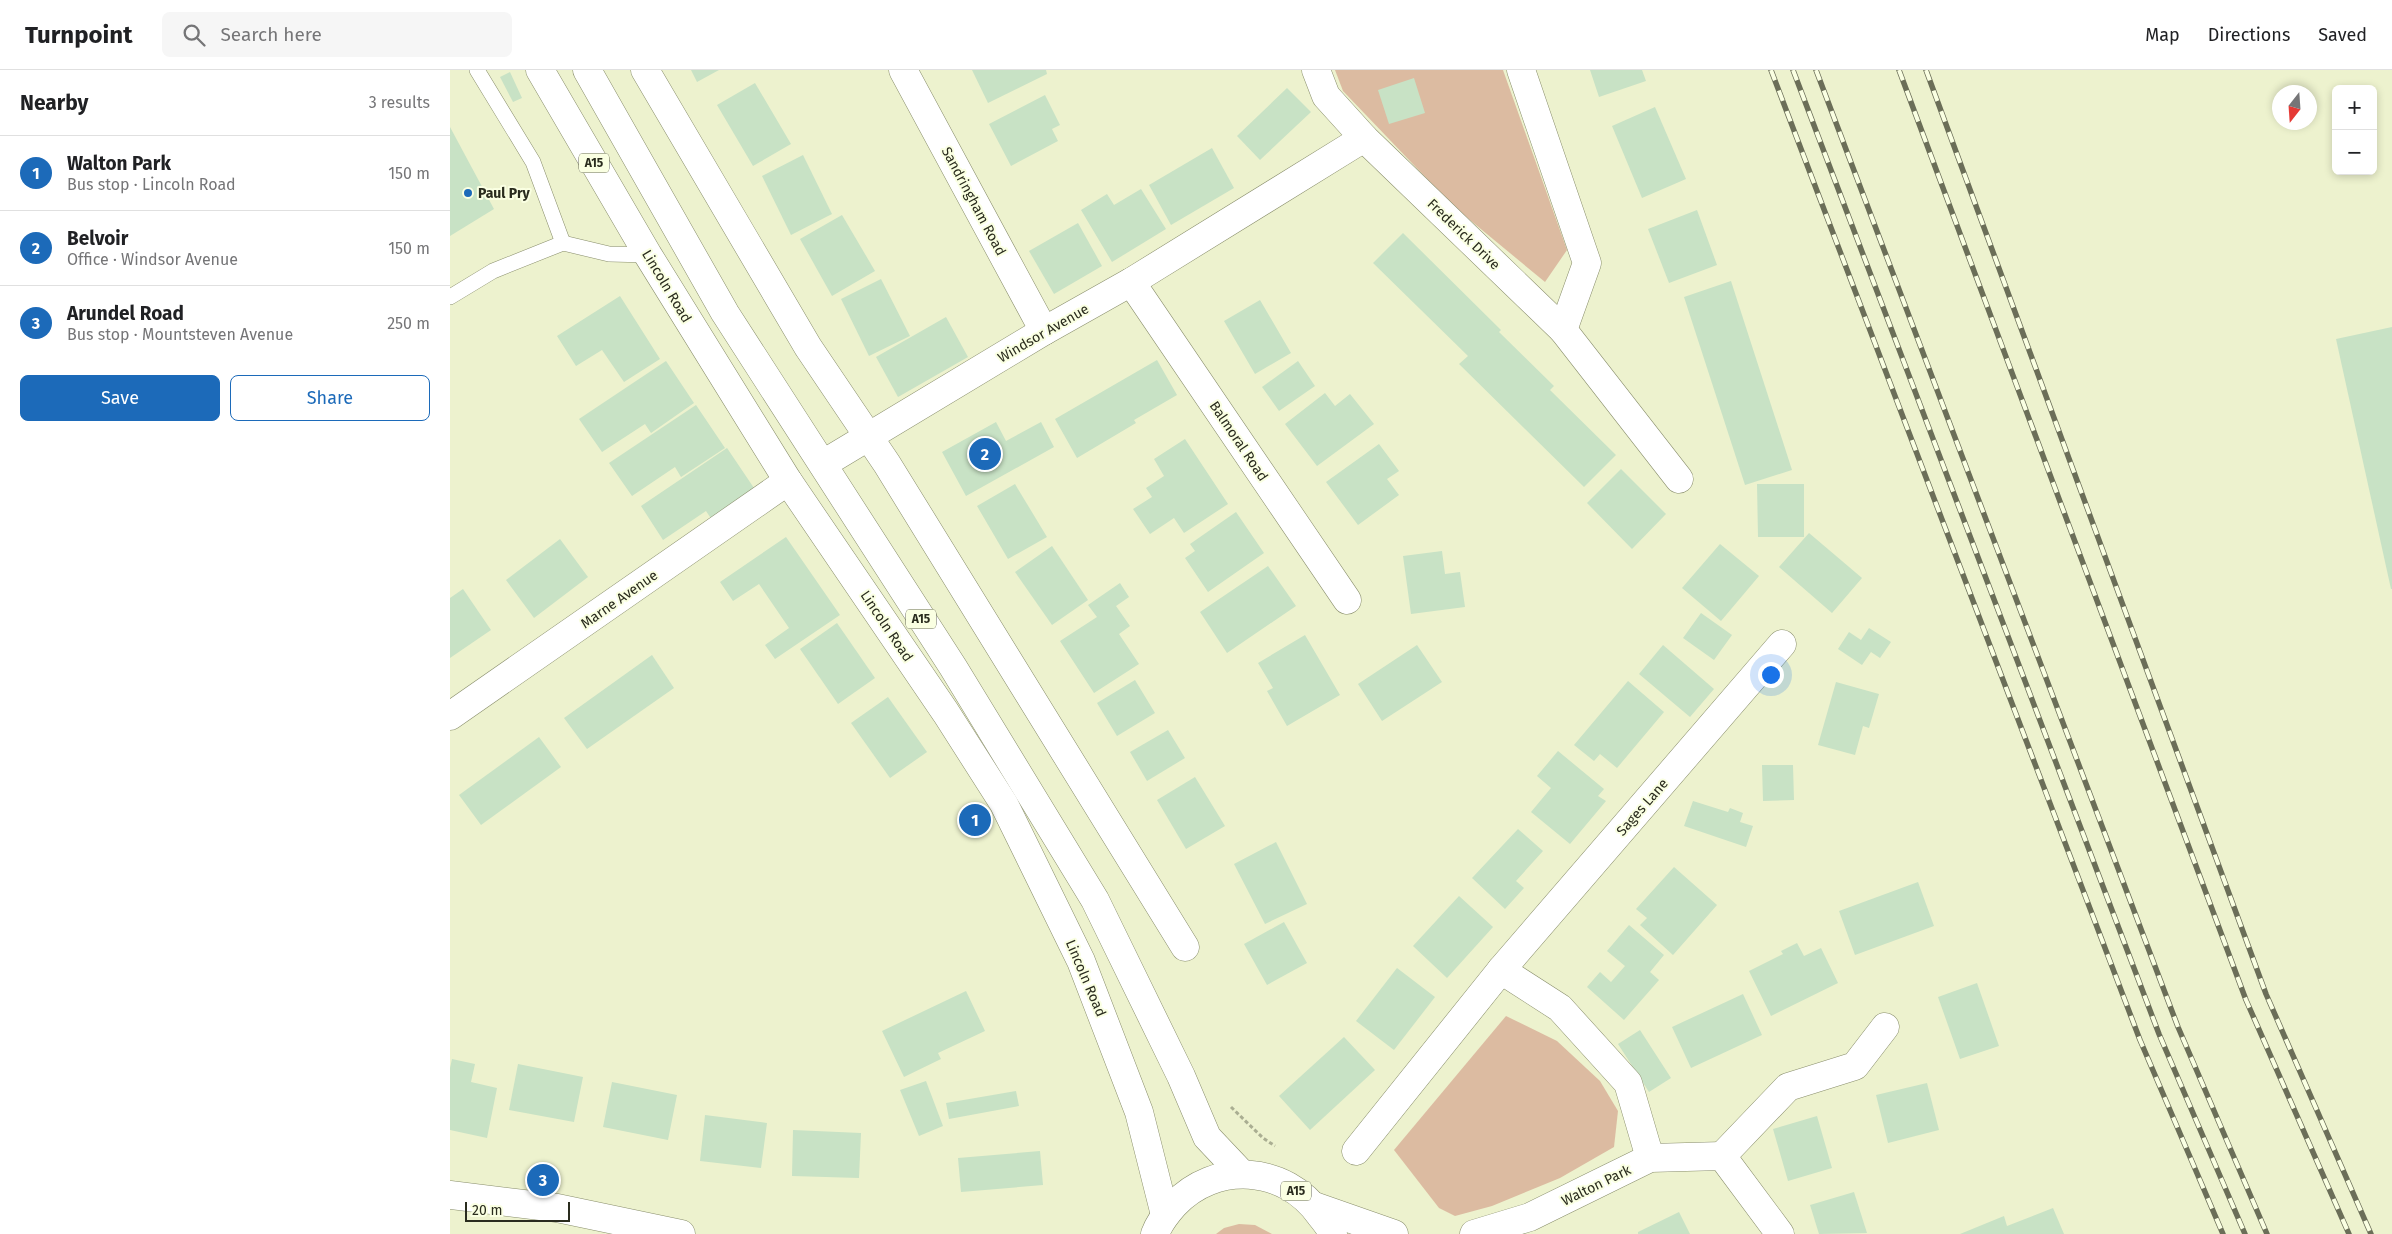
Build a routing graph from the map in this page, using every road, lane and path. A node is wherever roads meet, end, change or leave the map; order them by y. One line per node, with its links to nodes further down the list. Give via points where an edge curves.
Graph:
1 (477, 70): 9 (lane, via 533,162)
2 (540, 70): 10 (main road, Lincoln Road / A15)
3 (588, 70): 16 (main road, A15, via 725,313)
4 (645, 70): 15 (main road, via 808,348)
5 (903, 70): 14 (main road, Sandringham Road)
6 (1316, 70): 8 (main road, Frederick Drive, via 1326,96)
7 (1521, 70): 13 (main road, via 1587,263)
8 (1364, 138): 11 (main road, Windsor Avenue); 13 (main road, Frederick Drive)
9 (563, 243): 10 (lane, via 609,254); 12 (lane, via 493,272)
10 (648, 255): 18 (main road, Lincoln Road / A15)
11 (1131, 282): 14 (main road, Windsor Avenue); 19 (main road, Balmoral Road)
12 (450, 297)
13 (1563, 330): 17 (main road, Frederick Drive)
14 (1044, 331): 15 (main road, Windsor Avenue)
15 (868, 438): 16 (main road, Windsor Avenue); 22 (main road)
16 (823, 464): 30 (main road, A15, via 953,667 1095,900 1208,1137)
17 (1679, 479)
18 (788, 481): 21 (main road, Marne Avenue); 33 (main road, Lincoln Road / A15, via 1004,804 1081,961 1139,1112)
19 (1347, 600)
20 (1782, 644): 23 (main road, Sages Lane)
21 (450, 716)
22 (1185, 947)
23 (1501, 970): 27 (main road, Sages Lane); 29 (main road, via 1560,1008 1628,1083)
24 (1885, 1027): 28 (main road, via 1855,1066 1788,1087)
25 (1226, 1102): 26 (path, via 1263,1138)
26 (1277, 1147)
27 (1356, 1151)
28 (1722, 1156): 29 (main road, Walton Park); 38 (main road)
29 (1650, 1158): 37 (main road, Walton Park, via 1530,1217)
30 (1242, 1174): 32 (main road, A15, via 1272,1178 1295,1190); 33 (main road, A15, via 1212,1179 1185,1193)
31 (450, 1195): 34 (main road, via 557,1208)
32 (1314, 1206): 35 (main road, A15); 36 (main road)
33 (1156, 1229)
34 (681, 1234)
35 (1333, 1234)
36 (1394, 1234)
37 (1474, 1234)
38 (1780, 1234)

